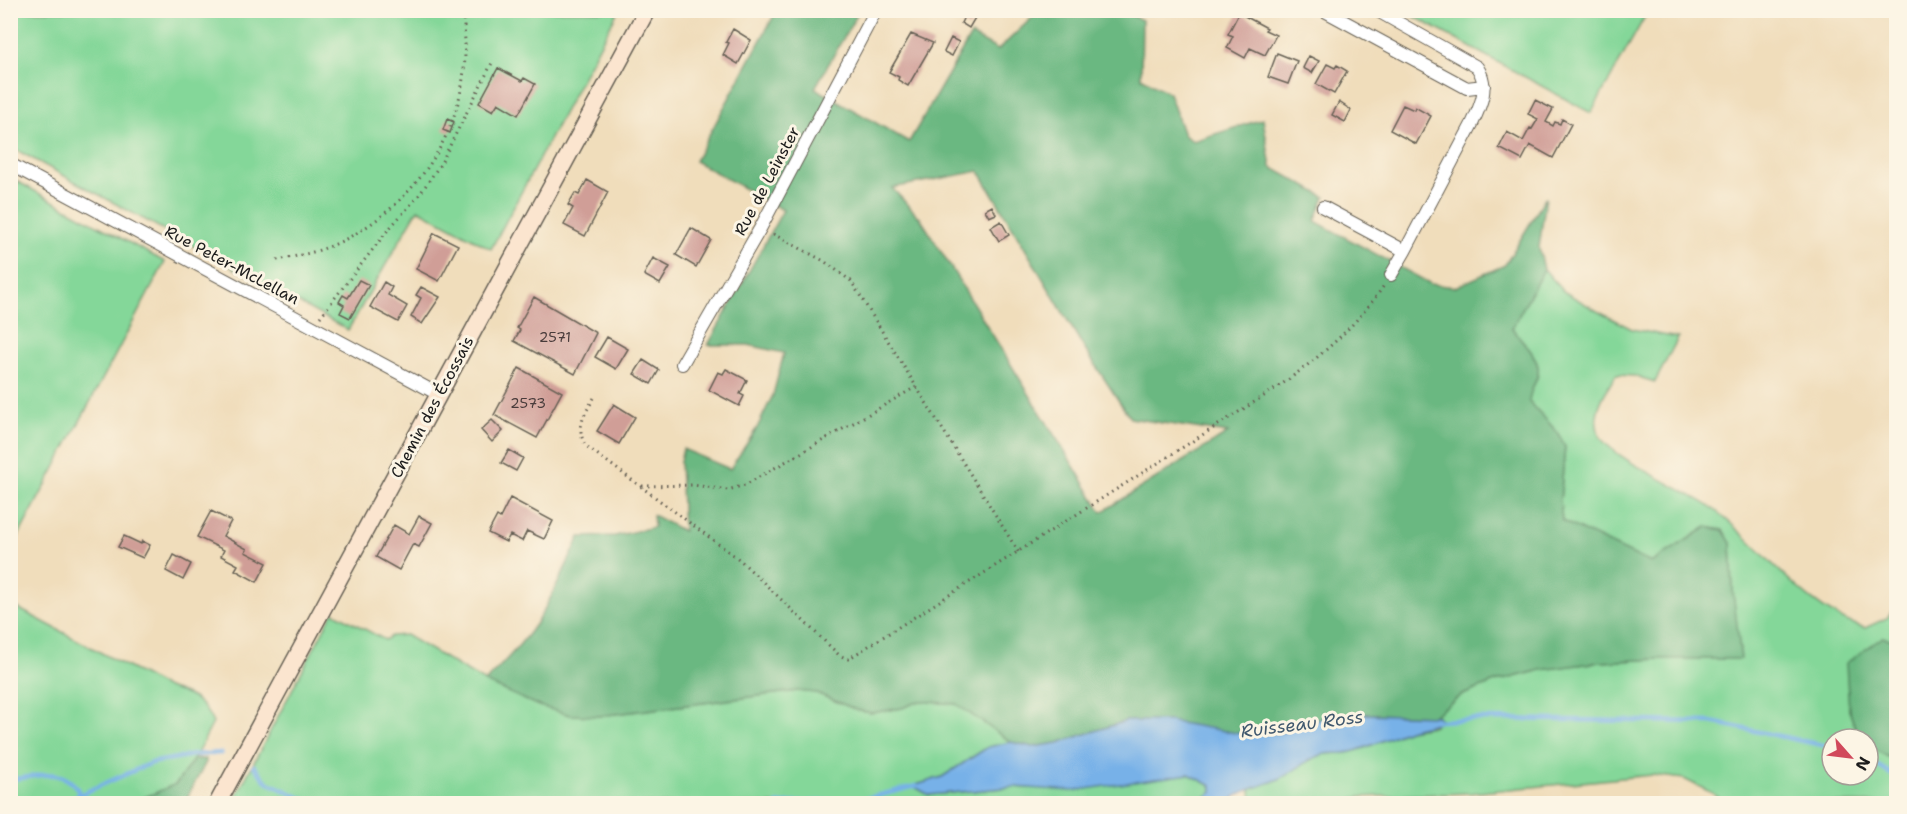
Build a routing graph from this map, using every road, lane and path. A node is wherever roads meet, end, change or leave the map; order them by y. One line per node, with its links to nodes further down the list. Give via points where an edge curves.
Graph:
1 (462, 10): 12 (path, via 464,71 458,102 448,131 415,185 385,214 341,242)
2 (647, 10): 17 (main road, Chemin des Écossais)
3 (876, 10): 10 (street, Rue de Leinster)
4 (1323, 10): 7 (street, via 1467,88)
5 (1376, 11): 7 (street, via 1477,67 1484,76)
6 (492, 63): 14 (path, via 441,163 420,194)
7 (1484, 87): 11 (street, via 1480,109)
8 (10, 164): 14 (street, Rue Peter-McLellan)
9 (1323, 207): 11 (street)
10 (761, 228): 15 (street, Rue de Leinster); 16 (path, via 824,261 851,281)
11 (1405, 251): 13 (street)
12 (277, 261)
13 (1390, 275): 20 (path, via 1365,311 1313,362)
14 (312, 327): 17 (street, Rue Peter-McLellan)
15 (682, 364)
16 (916, 387): 19 (path, via 745,485 728,490 693,485); 20 (path)
17 (438, 394): 21 (main road, Chemin des Écossais)
18 (594, 398): 19 (path, via 581,425 580,437 586,446)
19 (641, 486): 20 (path, via 740,560 839,655 848,659)
20 (1019, 553)
21 (218, 804)

